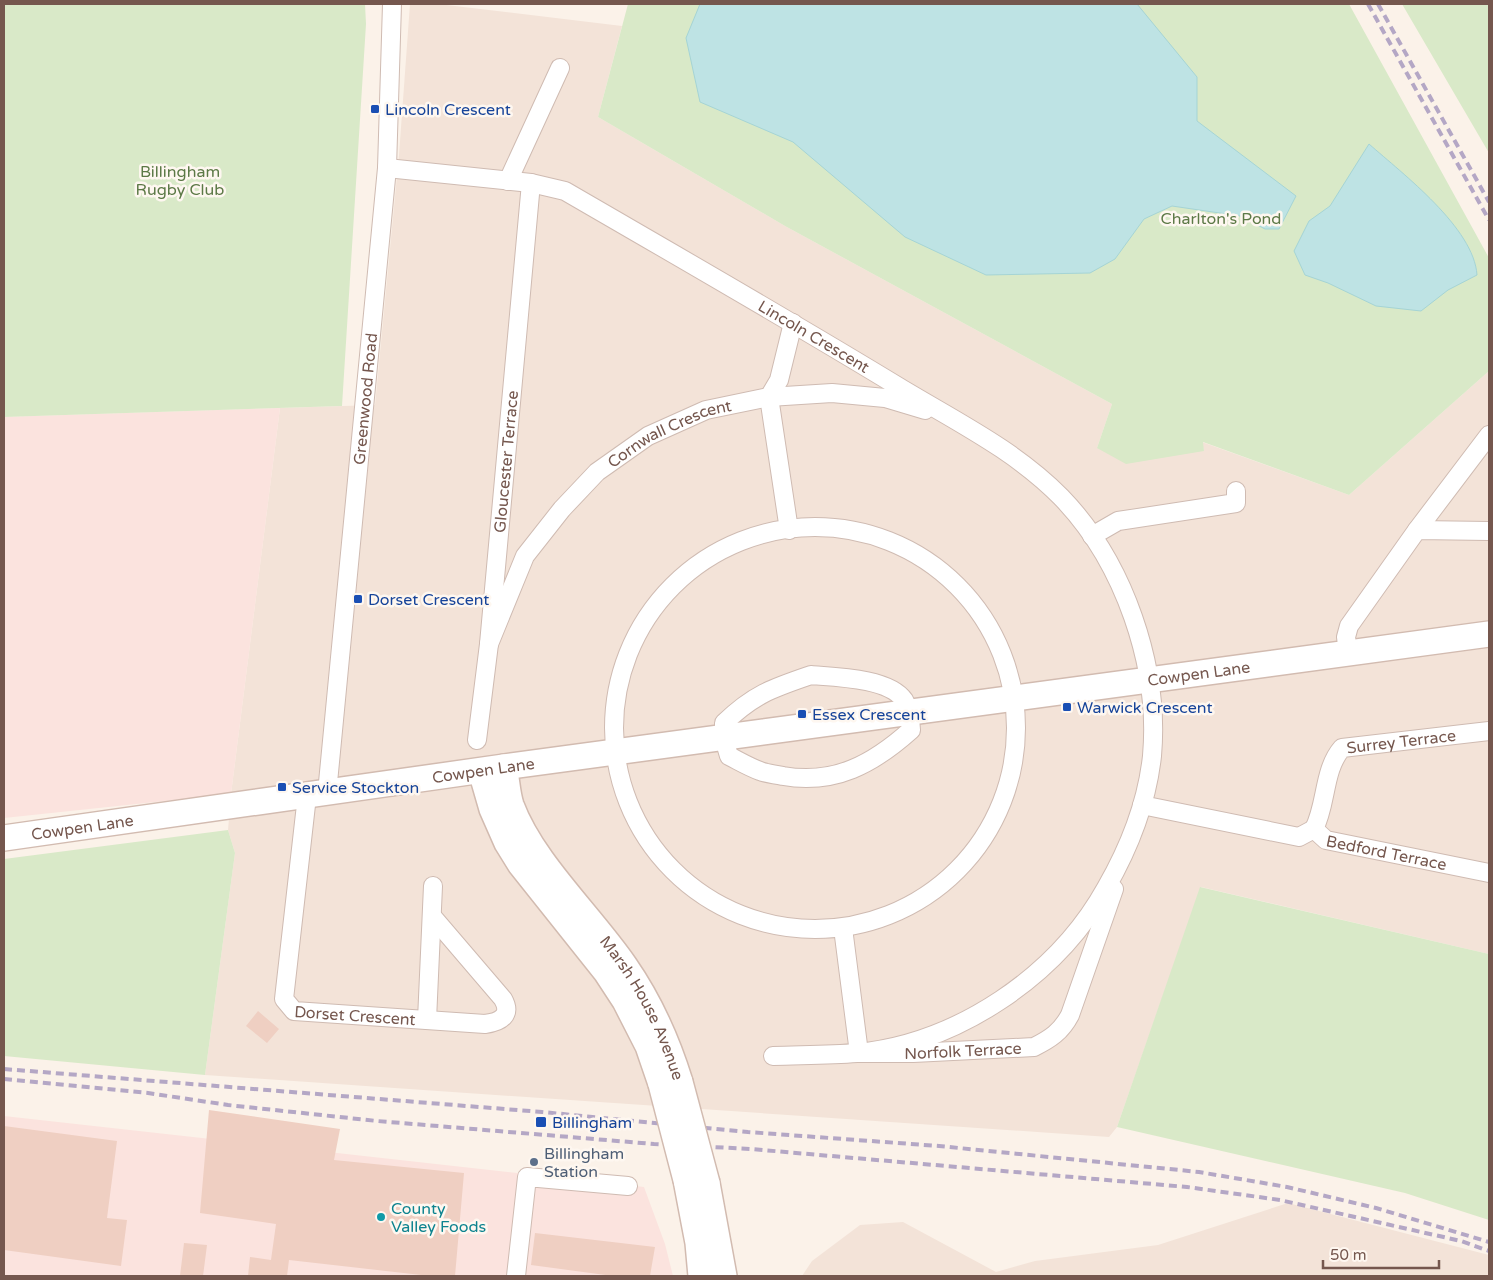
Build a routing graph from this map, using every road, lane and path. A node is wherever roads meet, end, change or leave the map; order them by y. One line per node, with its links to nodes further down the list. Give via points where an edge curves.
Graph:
1 (392, 4): 3 (street, Greenwood Road)
2 (561, 65): 4 (street)
3 (387, 168): 4 (street, Lincoln Crescent); 28 (street, Greenwood Road)
4 (508, 181): 5 (street, Lincoln Crescent)
5 (531, 183): 6 (street, Lincoln Crescent, via 565,191); 15 (street, Gloucester Terrace)
6 (793, 323): 7 (street, via 779,380); 8 (street, Lincoln Crescent)
7 (769, 397): 8 (street, Cornwall Crescent, via 832,393 885,398); 11 (street); 16 (street, Cornwall Crescent, via 706,410 648,436 597,472)
8 (949, 417): 14 (street, Lincoln Crescent, via 1019,460 1062,498)
9 (1489, 435): 12 (street)
10 (1236, 491): 14 (street, via 1236,503 1118,521)
11 (789, 530): 21 (street, via 824,526 865,532 907,548 942,569 971,598 990,628 1009,675); 26 (street, via 760,535 723,549 681,578 654,609 631,652 618,693)
12 (1417, 530): 13 (street); 19 (street, via 1349,626 1346,636)
13 (1489, 531)
14 (1092, 536): 20 (street, Lincoln Crescent, via 1117,578 1135,620)
15 (497, 546): 16 (street); 18 (street, Gloucester Terrace)
16 (525, 556): 18 (street, Cornwall Crescent)
17 (1489, 634): 19 (street, Cowpen Lane)
18 (489, 644): 25 (street, Gloucester Terrace)
19 (1348, 653): 20 (street, Cowpen Lane)
20 (1149, 679): 21 (street, Cowpen Lane); 29 (street, via 1152,756)
21 (1012, 698): 22 (street, Cowpen Lane); 36 (street, via 1016,729 1014,762 1003,798 980,842 940,885 912,903)
22 (910, 712): 24 (street, Cowpen Lane); 24 (street, via 903,698 885,687 854,678 812,675 768,689 742,706 724,724); 24 (street, via 911,730 888,751 837,775 800,779 761,772 729,756)
23 (1489, 731): 30 (street, Surrey Terrace, via 1342,748 1333,758 1320,818)
24 (724, 739): 26 (street, Cowpen Lane)
25 (477, 740)
26 (615, 754): 27 (street, Cowpen Lane); 36 (street, via 626,800 638,825 678,875 703,895 730,911 778,925)
27 (493, 769): 28 (street, Cowpen Lane); 40 (street, Marsh House Avenue, bridge, via 525,836 598,929 642,992 667,1040 671,1083)
28 (317, 794): 31 (street, Cowpen Lane); 37 (street, Dorset Crescent, via 284,999 294,1011)
29 (1142, 805): 30 (street, Bedford Terrace, via 1299,837); 32 (street)
30 (1314, 829): 33 (street, Bedford Terrace, via 1326,840)
31 (4, 838)
32 (1125, 855): 38 (street, via 1079,927 1020,986 957,1024 902,1044); 38 (street, Norfolk Terrace, via 1070,1015 1063,1028 1051,1039 1034,1047)
33 (1489, 873)
34 (434, 886): 35 (street, Dorset Crescent)
35 (432, 916): 37 (street, Dorset Crescent); 37 (street, Dorset Crescent, via 507,1006 506,1015 499,1022)
36 (843, 928): 38 (street)
37 (427, 1020)
38 (859, 1053): 39 (street)
39 (772, 1056)
40 (696, 1182): 43 (street, Marsh House Avenue); 44 (street, Marsh House Avenue)
41 (628, 1186): 42 (street, via 527,1177)
42 (516, 1276)
43 (701, 1276)
44 (724, 1276)

